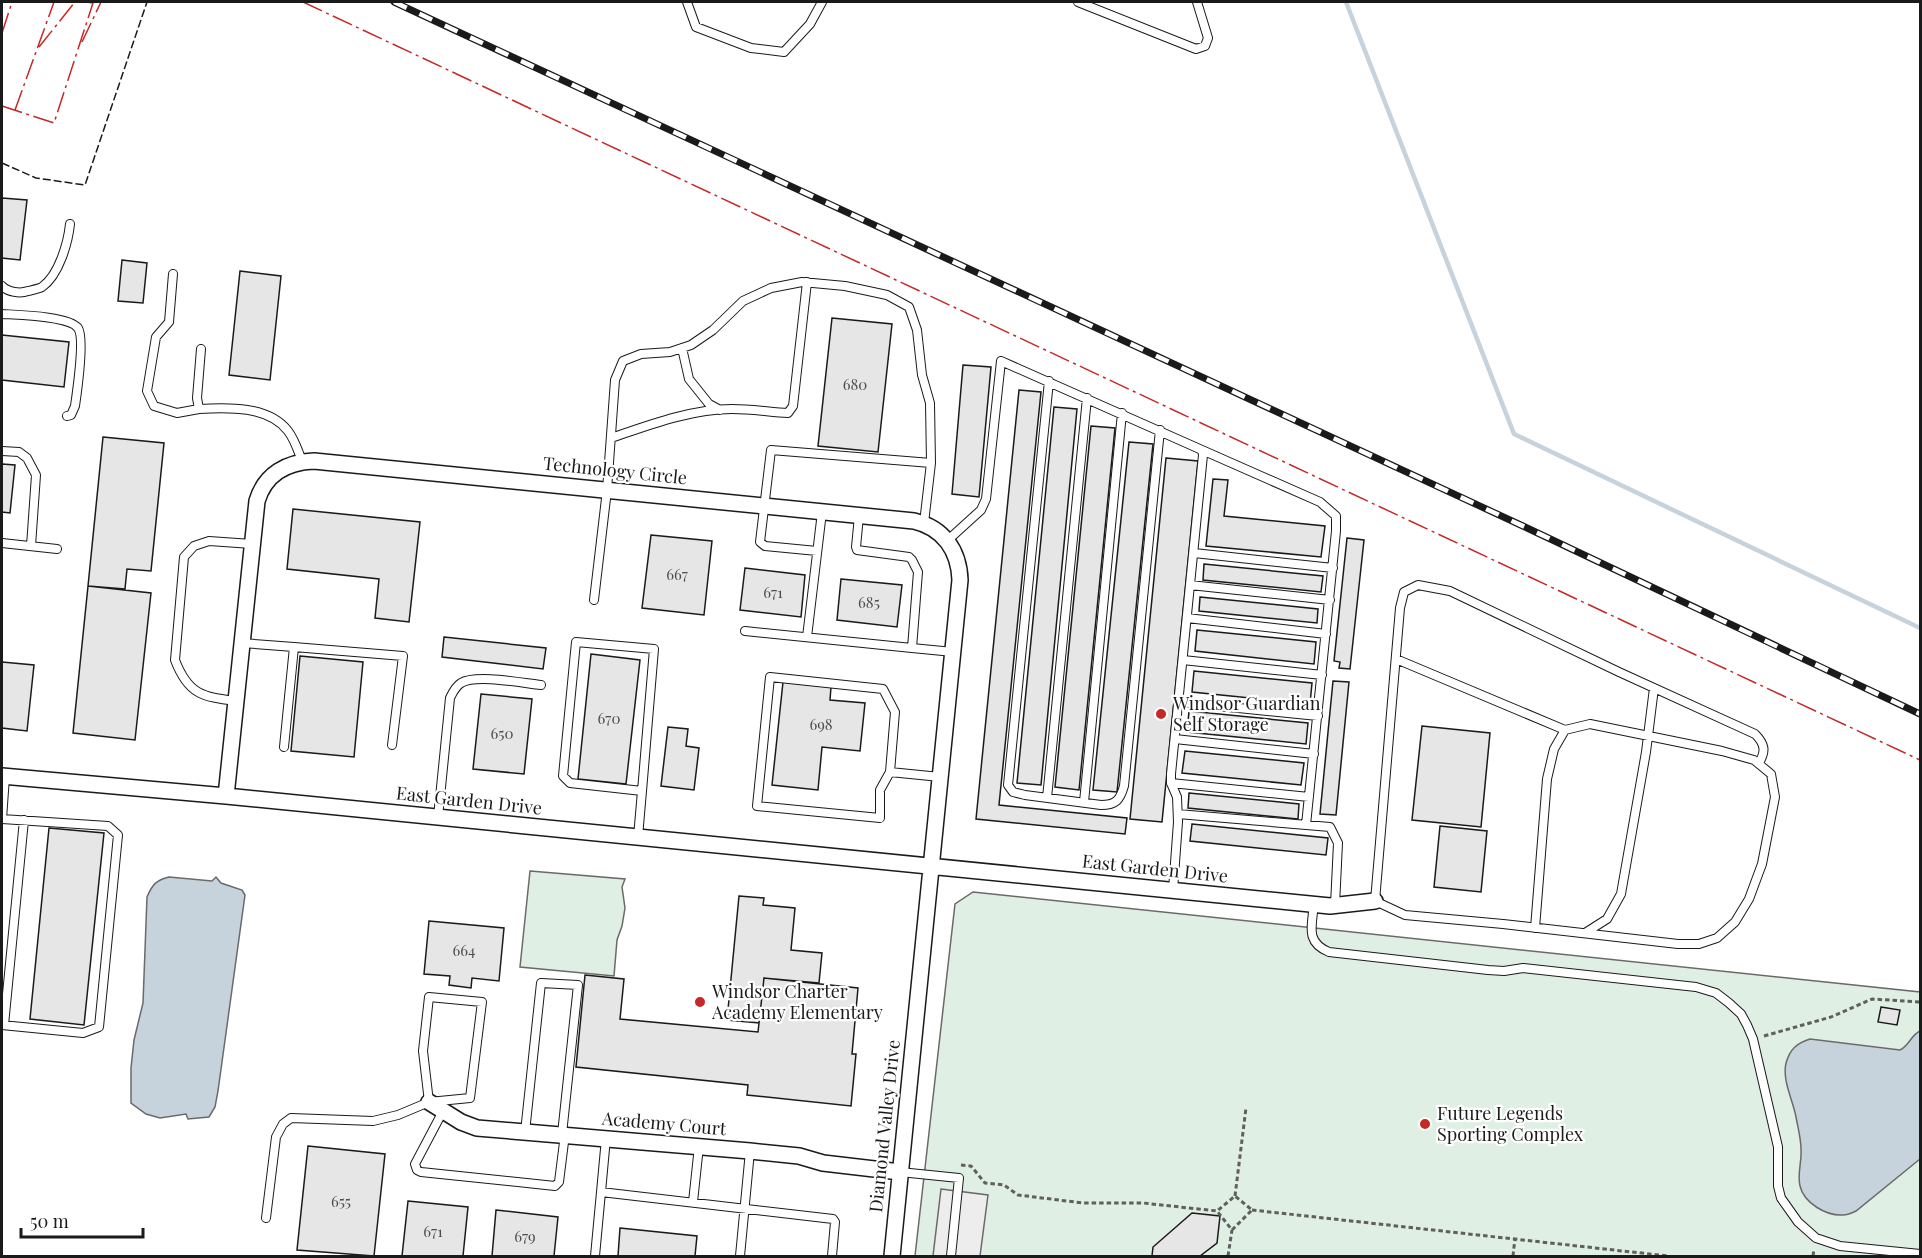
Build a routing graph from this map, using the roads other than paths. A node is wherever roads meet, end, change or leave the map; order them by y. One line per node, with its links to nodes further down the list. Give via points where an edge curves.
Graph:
1 (687, 2): 2 (lane, via 696,27 751,48 784,52 810,24)
2 (822, 2)
3 (1078, 2): 4 (lane, via 1196,49 1205,46 1208,38)
4 (1197, 2)
5 (70, 224): 8 (lane, via 59,264 41,288 23,293)
6 (173, 274): 14 (lane, via 169,322 156,337 147,391 154,406 171,412)
7 (807, 282): 10 (lane, via 771,288 743,301 713,330); 15 (lane, via 793,406 788,413); 23 (lane, via 887,295 909,307 930,403)
8 (2, 286)
9 (2, 314): 17 (lane, via 67,321 77,327 81,338 75,406)
10 (682, 348): 15 (lane, via 689,380 709,404); 19 (lane, via 641,354 623,362 615,380)
11 (201, 349): 14 (lane)
12 (1049, 381): 13 (lane); 29 (lane, via 1001,361 984,507); 70 (lane, via 1008,784 1013,792)
13 (1087, 398): 16 (lane); 70 (lane)
14 (199, 409): 22 (lane, via 221,408 276,419 288,431)
15 (720, 410): 19 (lane, via 652,424)
16 (1122, 413): 18 (lane); 71 (lane)
17 (67, 416)
18 (1160, 430): 20 (lane); 71 (lane, via 1124,786 1120,798 1112,805)
19 (611, 438): 24 (lane)
20 (1202, 450): 35 (lane); 36 (lane, via 1320,502 1336,516)
21 (2, 451): 32 (lane, via 19,452 36,475)
22 (302, 461): 24 (street, Technology Circle); 31 (street, Technology Circle, via 285,466 264,485 257,501)
23 (931, 463): 25 (lane, via 771,450); 28 (lane)
24 (607, 490): 25 (street, Technology Circle); 38 (lane)
25 (765, 506): 26 (street, Technology Circle); 34 (lane, via 762,544)
26 (822, 512): 27 (street, Technology Circle); 34 (lane)
27 (859, 516): 28 (street, Technology Circle); 46 (lane, via 857,550 909,557 916,565)
28 (924, 523): 29 (street, Technology Circle)
29 (948, 540): 47 (street, via 960,573)
30 (2, 543): 32 (lane)
31 (252, 544): 44 (street, Technology Circle); 53 (lane, via 209,541 194,546 184,557 175,660 181,674 199,694)
32 (31, 546): 33 (lane)
33 (57, 549)
34 (817, 551): 43 (lane)
35 (1194, 553): 36 (lane); 37 (lane)
36 (1333, 568): 39 (lane)
37 (1190, 585): 39 (lane); 40 (lane)
38 (594, 600)
39 (1329, 600): 42 (lane)
40 (1187, 618): 42 (lane); 49 (lane)
41 (745, 631): 43 (lane)
42 (1326, 634): 50 (lane)
43 (807, 637): 46 (lane)
44 (242, 643): 45 (lane); 53 (street, Technology Circle)
45 (294, 647): 59 (lane, via 403,656); 60 (lane)
46 (912, 648): 47 (lane)
47 (953, 652): 65 (street)
48 (1396, 659): 52 (lane, via 1404,592 1418,585 1450,591); 56 (lane); 80 (lane)
49 (1183, 660): 50 (lane); 54 (lane)
50 (1322, 675): 55 (lane)
51 (541, 685): 73 (lane, via 475,679 462,682 454,690)
52 (1654, 688): 57 (lane); 62 (lane, via 1755,734 1763,742 1765,753)
53 (236, 701): 68 (street, Technology Circle)
54 (1179, 702): 55 (lane); 58 (lane)
55 (1318, 716): 61 (lane)
56 (1565, 730): 57 (lane, via 1590,724); 83 (lane, via 1554,749 1547,779)
57 (1648, 736): 62 (lane); 84 (lane, via 1621,894 1607,919)
58 (1175, 739): 61 (lane); 66 (lane)
59 (392, 745)
60 (284, 747)
61 (1314, 754): 69 (lane)
62 (1759, 763): 84 (lane, via 1771,774 1776,797 1762,864 1749,899 1735,921 1717,938 1699,944)
63 (890, 772): 63 (lane, via 880,790 880,818 757,806 770,677 883,689 895,712); 65 (lane)
64 (3, 776): 68 (street, East Garden Drive); 74 (lane)
65 (940, 777): 78 (street)
66 (1172, 783): 69 (lane); 72 (lane)
67 (642, 791): 67 (lane, via 570,783 563,776 576,642 654,649); 77 (lane)
68 (226, 796): 73 (street, East Garden Drive)
69 (1309, 797): 76 (lane)
70 (1047, 798): 71 (lane)
71 (1084, 802)
72 (1178, 814): 76 (lane); 79 (lane)
73 (438, 817): 77 (street, East Garden Drive)
74 (2, 819): 75 (lane)
75 (24, 820): 85 (lane); 85 (lane, via 108,826 118,835 99,1027 83,1033)
76 (1306, 825): 82 (lane, via 1330,827 1338,843)
77 (638, 837): 78 (street, East Garden Drive)
78 (932, 866): 79 (street, East Garden Drive); 93 (street, Diamond Valley Drive)
79 (1173, 890): 81 (street, East Garden Drive)
80 (1375, 901): 82 (street, East Garden Drive); 83 (lane, via 1405,915)
81 (1314, 904): 82 (street, East Garden Drive); 98 (lane, via 1313,940 1329,952 1488,970 1523,968 1696,987 1716,993 1742,1014 1753,1039 1778,1147 1779,1192 1793,1216 1816,1238 1840,1246)
82 (1335, 905)
83 (1535, 928): 84 (lane)
84 (1585, 933)
85 (3, 1025)
86 (429, 1102): 86 (lane, via 470,1098 482,1002 429,997 423,1051); 87 (street, Academy Court); 97 (lane, via 373,1121 291,1118 276,1137)
87 (443, 1111): 88 (street, Academy Court, via 469,1126); 89 (lane, via 415,1164 421,1172 555,1186 559,1182)
88 (525, 1132): 89 (street, Academy Court); 89 (lane, via 541,982 578,986)
89 (563, 1134): 90 (street, Academy Court)
90 (606, 1138): 91 (street, Academy Court); 94 (lane)
91 (699, 1146): 92 (street, Academy Court); 95 (lane)
92 (750, 1151): 93 (street, Academy Court); 96 (lane)
93 (900, 1172): 102 (street, Diamond Valley Drive); 103 (lane, via 959,1178)
94 (601, 1192): 95 (lane); 99 (lane)
95 (693, 1202): 96 (lane)
96 (745, 1208): 100 (lane); 101 (lane, via 833,1219)
97 (266, 1218)
98 (1920, 1254)
99 (595, 1257)
100 (740, 1257)
101 (832, 1257)
102 (892, 1257)
103 (951, 1257)

